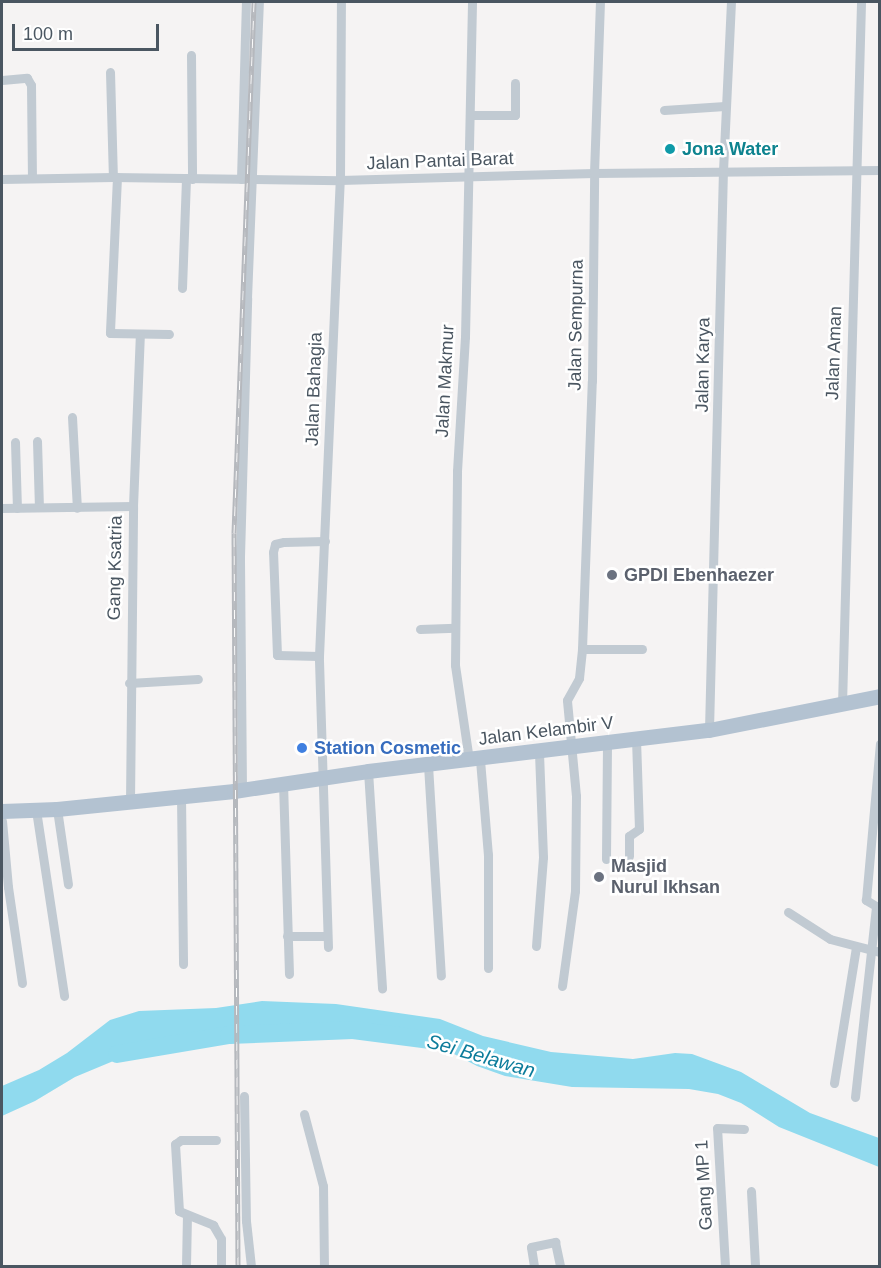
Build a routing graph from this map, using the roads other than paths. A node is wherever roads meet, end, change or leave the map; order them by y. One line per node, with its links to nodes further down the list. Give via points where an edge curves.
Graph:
1 (246, 2): 24 (street)
2 (259, 2): 25 (street)
3 (341, 2): 26 (street, Jalan Bahagia)
4 (472, 2): 14 (street, Jalan Makmur)
5 (600, 2): 18 (street, Jalan Sempurna)
6 (731, 2): 12 (street, Jalan Karya)
7 (861, 2): 15 (street, Jalan Aman)
8 (191, 56): 22 (street)
9 (110, 72): 19 (street)
10 (2, 80): 21 (street, via 27,78 31,85)
11 (516, 83): 14 (street, via 515,114)
12 (725, 106): 13 (street); 17 (street, Jalan Karya)
13 (664, 110)
14 (471, 115): 20 (street, Jalan Makmur)
15 (856, 170): 16 (street, Jalan Pantai Barat); 17 (street, Jalan Pantai Barat); 47 (street, Jalan Aman)
16 (879, 170)
17 (723, 171): 18 (street, Jalan Pantai Barat); 48 (street, Jalan Karya)
18 (594, 173): 20 (street, Jalan Pantai Barat); 41 (street, Jalan Sempurna, via 592,381)
19 (115, 177): 21 (street, Jalan Pantai Barat); 22 (street, Jalan Pantai Barat); 29 (street, via 110,331)
20 (469, 177): 26 (street, Jalan Pantai Barat); 39 (street, Jalan Makmur, via 465,337 456,471)
21 (32, 178): 23 (street, Jalan Pantai Barat)
22 (189, 178): 24 (street, Jalan Pantai Barat); 27 (street)
23 (2, 179)
24 (241, 179): 25 (street, Jalan Pantai Barat)
25 (254, 179): 26 (street, Jalan Pantai Barat); 59 (street, via 240,556)
26 (340, 180): 38 (street, Jalan Bahagia)
27 (182, 288)
28 (170, 334): 29 (street)
29 (140, 335): 33 (street, Gang Ksatria)
30 (72, 417): 37 (street)
31 (37, 441): 34 (street)
32 (15, 442): 36 (street)
33 (133, 506): 37 (street); 45 (street, Gang Ksatria)
34 (39, 507): 36 (street); 37 (street)
35 (2, 508): 36 (street)
36 (17, 508)
37 (77, 508)
38 (325, 541): 43 (street, Jalan Bahagia); 43 (street, via 284,542 276,544 273,552 276,655)
39 (455, 628): 40 (street); 54 (street, Jalan Makmur, via 455,665)
40 (420, 629)
41 (582, 649): 42 (street); 52 (street, Jalan Sempurna, via 579,678 567,700)
42 (642, 650)
43 (319, 656): 57 (street, Jalan Bahagia)
44 (198, 679): 45 (street)
45 (129, 683): 61 (street, Gang Ksatria)
46 (879, 696): 47 (main road, Jalan Kelambir V)
47 (842, 705): 48 (main road, Jalan Kelambir V)
48 (710, 730): 49 (main road, Jalan Kelambir V)
49 (636, 739): 50 (main road, Jalan Kelambir V); 66 (street, via 639,830 629,836)
50 (607, 743): 52 (main road, Jalan Kelambir V); 67 (street)
51 (879, 744): 75 (street, via 866,900 876,905)
52 (573, 748): 53 (main road, Jalan Kelambir V); 81 (street, Jalan Sempurna, via 575,891)
53 (539, 751): 54 (main road, Jalan Kelambir V); 72 (street, via 543,857)
54 (474, 760): 55 (main road, Jalan Kelambir V); 77 (street, Jalan Makmur, via 488,855)
55 (428, 765): 56 (main road, Jalan Kelambir V); 79 (street)
56 (368, 771): 57 (main road, Jalan Kelambir V); 82 (street)
57 (324, 778): 58 (main road, Jalan Kelambir V); 71 (street, Jalan Bahagia)
58 (283, 783): 59 (main road, Jalan Kelambir V); 70 (street)
59 (242, 790): 60 (main road, Jalan Kelambir V)
60 (182, 796): 61 (main road, Jalan Kelambir V); 76 (street)
61 (130, 802): 62 (main road, Jalan Kelambir V)
62 (57, 809): 63 (main road, Jalan Kelambir V); 68 (street)
63 (36, 810): 64 (main road, Jalan Kelambir V); 83 (street)
64 (2, 811)
65 (2, 821): 80 (street)
66 (629, 856)
67 (606, 858)
68 (68, 884)
69 (788, 912): 74 (street, via 830,939)
70 (287, 936): 71 (street); 78 (street)
71 (327, 936): 73 (street, Jalan Bahagia)
72 (536, 946)
73 (328, 947)
74 (856, 947): 75 (street); 84 (street)
75 (876, 951): 86 (street)
76 (183, 964)
77 (488, 968)
78 (289, 975)
79 (441, 976)
80 (22, 982)
81 (562, 986)
82 (382, 989)
83 (64, 996)
84 (834, 1083)
85 (244, 1096): 94 (street, via 246,1221)
86 (855, 1097)
87 (304, 1114): 95 (street, via 323,1186)
88 (744, 1129): 98 (street, Gang MP 1, via 717,1128)
89 (216, 1140): 91 (street, via 181,1140 176,1144 179,1211)
90 (751, 1191): 99 (street)
91 (187, 1215): 92 (street); 93 (street, via 213,1224 218,1231)
92 (186, 1266)
93 (221, 1266)
94 (251, 1266)
95 (324, 1266)
96 (534, 1266): 97 (street, via 531,1247 555,1242)
97 (560, 1266)
98 (725, 1266)
99 (755, 1266)

